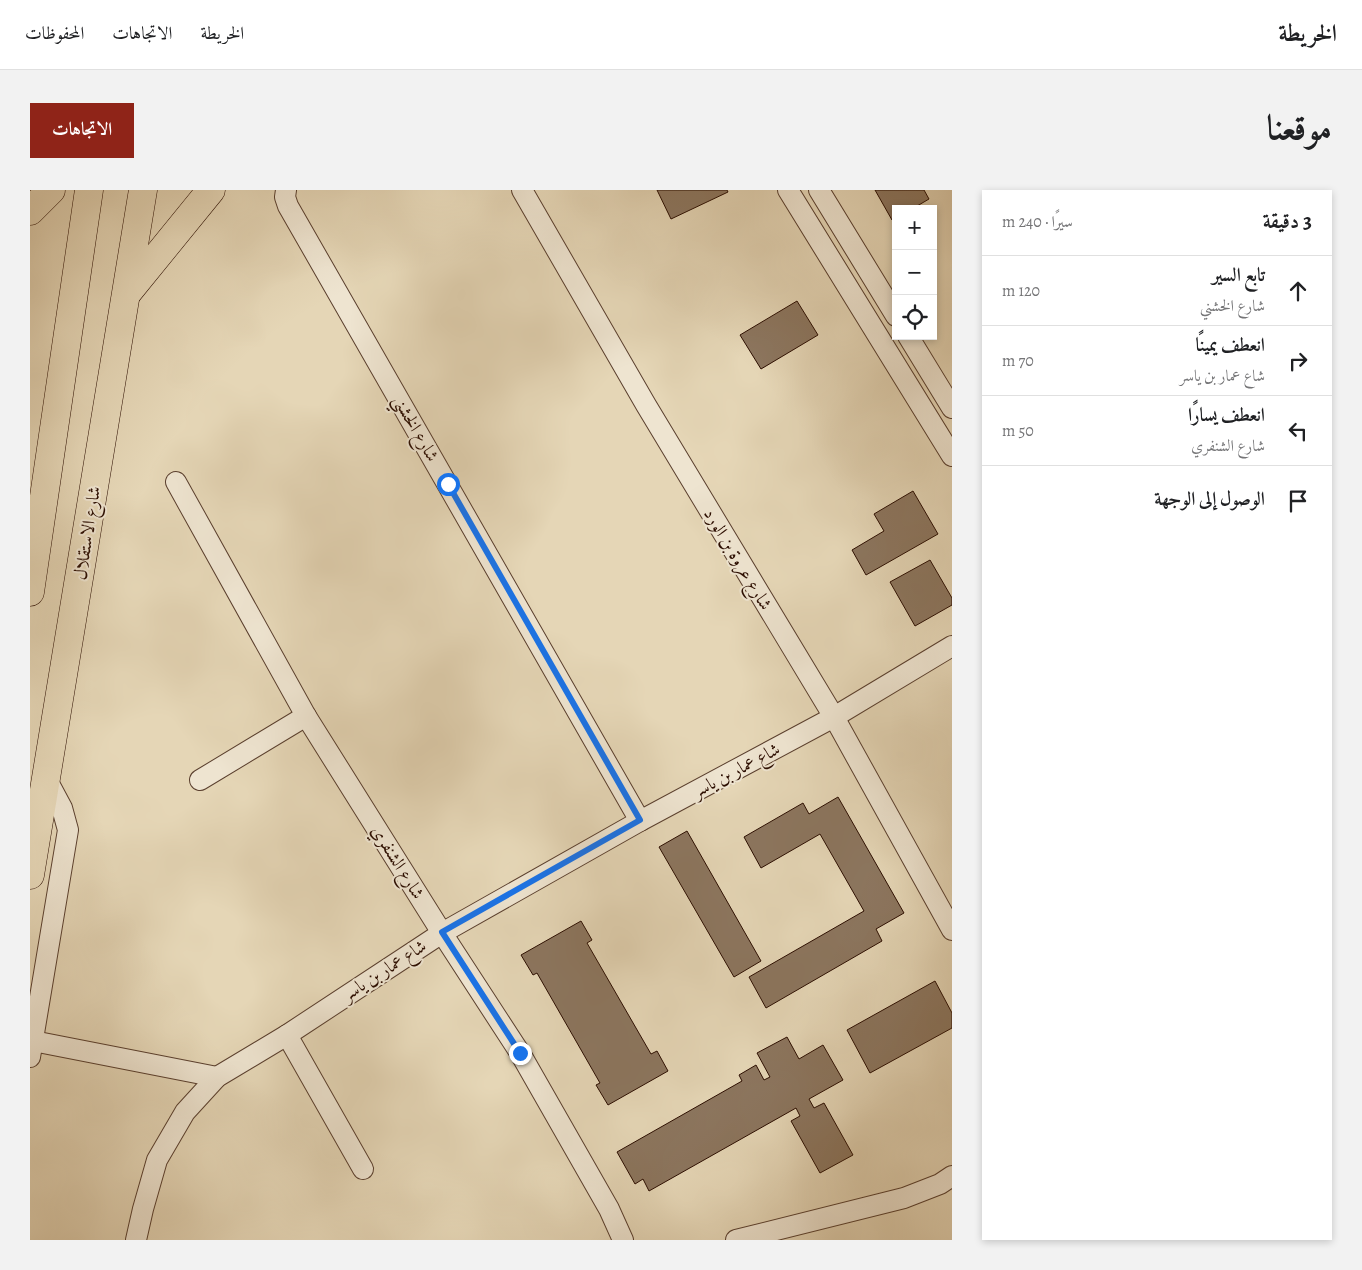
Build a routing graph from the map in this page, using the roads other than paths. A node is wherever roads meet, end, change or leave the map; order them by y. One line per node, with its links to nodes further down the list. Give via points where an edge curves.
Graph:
1 (51, 190): 9 (highway)
2 (89, 190): 16 (highway)
3 (143, 190): 10 (highway, شارع الاستقلال)
4 (211, 190): 10 (highway)
5 (286, 190): 22 (street, شارع الخشني, via 288,206)
6 (522, 190): 19 (street, شارع عروة بن الورد, via 646,405)
7 (788, 190): 14 (street)
8 (819, 190): 11 (street)
9 (30, 211)
10 (126, 293): 20 (highway, شارع الاستقلال)
11 (892, 309)
12 (910, 340): 13 (street)
13 (952, 408)
14 (952, 456)
15 (176, 482): 18 (street, شارع الشنفري)
16 (30, 592)
17 (952, 646): 19 (street, شاع عمار بن ياسر)
18 (306, 716): 21 (street); 25 (street, شارع الشنفري)
19 (834, 717): 22 (street, شاع عمار بن ياسر); 24 (street, شارع عروة بن الورد)
20 (47, 780): 23 (highway, شارع الاستقلال); 27 (street, via 62,808 68,830)
21 (200, 780)
22 (640, 820): 25 (street, شاع عمار بن ياسر)
23 (30, 875)
24 (952, 930)
25 (442, 932): 26 (street, شاع عمار بن ياسر); 32 (street, شارع الشنفري, via 520,1053 609,1209)
26 (287, 1035): 28 (street, شاع عمار بن ياسر); 29 (street)
27 (32, 1049): 28 (street)
28 (217, 1077): 31 (street, شاع عمار بن ياسر, via 186,1112 157,1160)
29 (362, 1169)
30 (952, 1176): 33 (street, via 904,1198)
31 (136, 1240)
32 (623, 1240)
33 (736, 1240)

